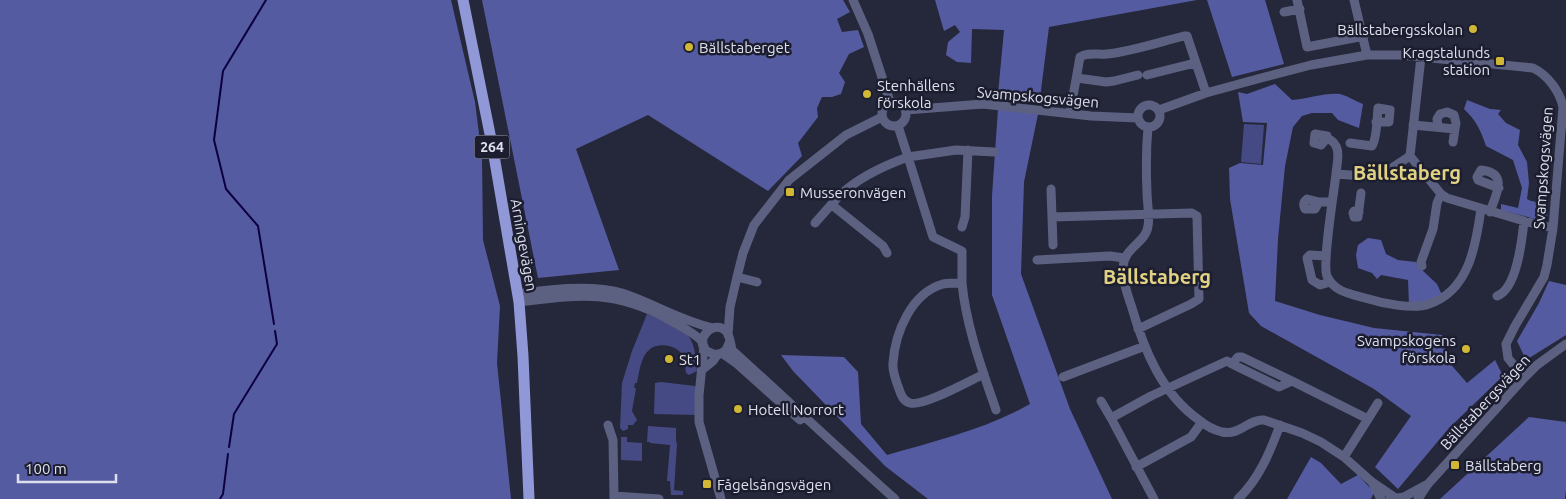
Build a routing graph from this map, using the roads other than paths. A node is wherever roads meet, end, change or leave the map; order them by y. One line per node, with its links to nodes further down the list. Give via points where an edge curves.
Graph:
1 (464, 0): 61 (main road, Arningevägen / 264)
2 (853, 0): 14 (street, via 868,34)
3 (1354, 0): 6 (street)
4 (1298, 5): 5 (street); 7 (street)
5 (1284, 12)
6 (1364, 36): 7 (street); 8 (street)
7 (1307, 47): 11 (street)
8 (1368, 55): 9 (street, Svampskogsvägen); 11 (street, Svampskogsvägen)
9 (1421, 57): 22 (street); 49 (street, Svampskogsvägen, via 1533,68 1553,85 1563,108)
10 (1196, 63): 12 (street, via 1114,81); 12 (street, via 1187,36 1184,36 1116,53 1084,54 1080,57); 13 (street)
11 (1311, 65): 13 (street, Svampskogsvägen)
12 (1077, 78): 17 (street)
13 (1206, 93): 16 (street, Svampskogsvägen)
14 (890, 102): 15 (street, via 899,102); 18 (street, via 883,108)
15 (906, 110): 17 (street, Svampskogsvägen, via 983,104); 21 (street, via 905,119)
16 (1159, 110): 19 (street, Svampskogsvägen, via 1152,105 1144,106); 24 (street, via 1158,123)
17 (1070, 113): 19 (street, Svampskogsvägen)
18 (882, 117): 21 (street, via 887,124); 56 (street, via 846,135 789,180 754,225)
19 (1138, 118): 24 (street)
20 (1376, 122): 28 (street, via 1372,146)
21 (898, 126): 32 (street)
22 (1414, 126): 23 (street); 31 (street)
23 (1438, 126): 25 (street); 25 (street, via 1440,114 1447,112 1454,115)
24 (1148, 128): 44 (street)
25 (1455, 129): 27 (street)
26 (1327, 138): 33 (street, via 1337,145)
27 (1452, 142)
28 (1353, 145)
29 (968, 150): 30 (street); 32 (street); 48 (street)
30 (994, 152)
31 (1410, 156): 33 (street, via 1378,177); 37 (street)
32 (908, 157): 40 (street, via 867,176); 59 (street, via 933,237 962,251)
33 (1336, 174): 39 (street)
34 (1499, 188): 43 (street)
35 (1051, 190): 45 (street)
36 (1361, 193): 42 (street)
37 (1441, 194): 41 (street); 55 (street)
38 (1319, 202): 39 (street)
39 (1332, 202): 52 (street)
40 (832, 205): 47 (street); 51 (street, via 883,246)
41 (1480, 209): 43 (street); 58 (street, via 1472,256 1464,273 1455,287 1428,305 1402,306 1370,300 1338,290)
42 (1358, 212)
43 (1490, 212): 46 (street)
44 (1148, 214): 45 (street); 53 (street, via 1148,230); 65 (street, via 1192,213 1197,216 1199,296 1197,301)
45 (1052, 217): 50 (street)
46 (1524, 222): 49 (street); 60 (street, via 1515,271 1504,292)
47 (815, 223)
48 (962, 227)
49 (1553, 228): 74 (street, Svampskogsvägen, via 1544,277 1506,344 1508,358)
50 (1053, 245)
51 (887, 253)
52 (1326, 256): 58 (street, via 1326,274); 58 (street, via 1310,255 1307,258 1312,280 1320,285)
53 (1124, 258): 54 (street); 65 (street, via 1122,269)
54 (1037, 260)
55 (1422, 266)
56 (737, 277): 57 (street); 62 (street)
57 (756, 282)
58 (1330, 282)
59 (962, 283): 72 (street, via 964,306); 72 (street, via 944,284 932,289 903,319 892,365 894,374 902,398 910,403 924,402)
60 (1498, 296)
61 (518, 298): 63 (street, via 595,296 638,302); 91 (main road, Arningevägen / 264)
62 (730, 307): 64 (street); 66 (street)
63 (661, 312): 64 (street); 67 (street, via 695,334)
64 (715, 328): 66 (street, via 725,331); 67 (street, via 705,333)
65 (1138, 329): 69 (street)
66 (729, 338): 70 (street, via 729,346); 84 (street, via 732,350)
67 (703, 344): 70 (street, via 710,353); 71 (street)
68 (1566, 344): 74 (street, Bällstabergsvägen)
69 (1145, 346): 73 (street); 75 (street)
70 (720, 354): 71 (street); 84 (street, via 736,363 800,420)
71 (703, 369): 93 (street, via 699,422)
72 (984, 374): 78 (street)
73 (1063, 377)
74 (1524, 378): 88 (street, Bällstabergsvägen)
75 (1166, 389): 79 (street); 80 (street, via 1227,361 1278,387 1292,381); 81 (street)
76 (1101, 401): 79 (street)
77 (1378, 403): 80 (street)
78 (996, 410)
79 (1111, 418): 86 (street)
80 (1368, 419): 85 (street)
81 (1202, 422): 83 (street, via 1221,432 1231,433 1259,419); 86 (street, via 1191,437)
82 (608, 425): 89 (street, via 613,440)
83 (1280, 425): 85 (street, via 1321,442); 96 (street, via 1256,479)
84 (832, 443): 94 (street)
85 (1344, 457): 87 (street)
86 (1136, 466): 95 (street)
87 (1372, 482): 90 (street); 97 (street)
88 (1428, 484): 90 (street, Bällstabergsvägen); 98 (street, Bällstabergsvägen)
89 (614, 497): 92 (street)
90 (1397, 498)
91 (529, 499)
92 (659, 499)
93 (720, 499)
94 (895, 499)
95 (1154, 499)
96 (1238, 499)
97 (1381, 499)
98 (1418, 499)

